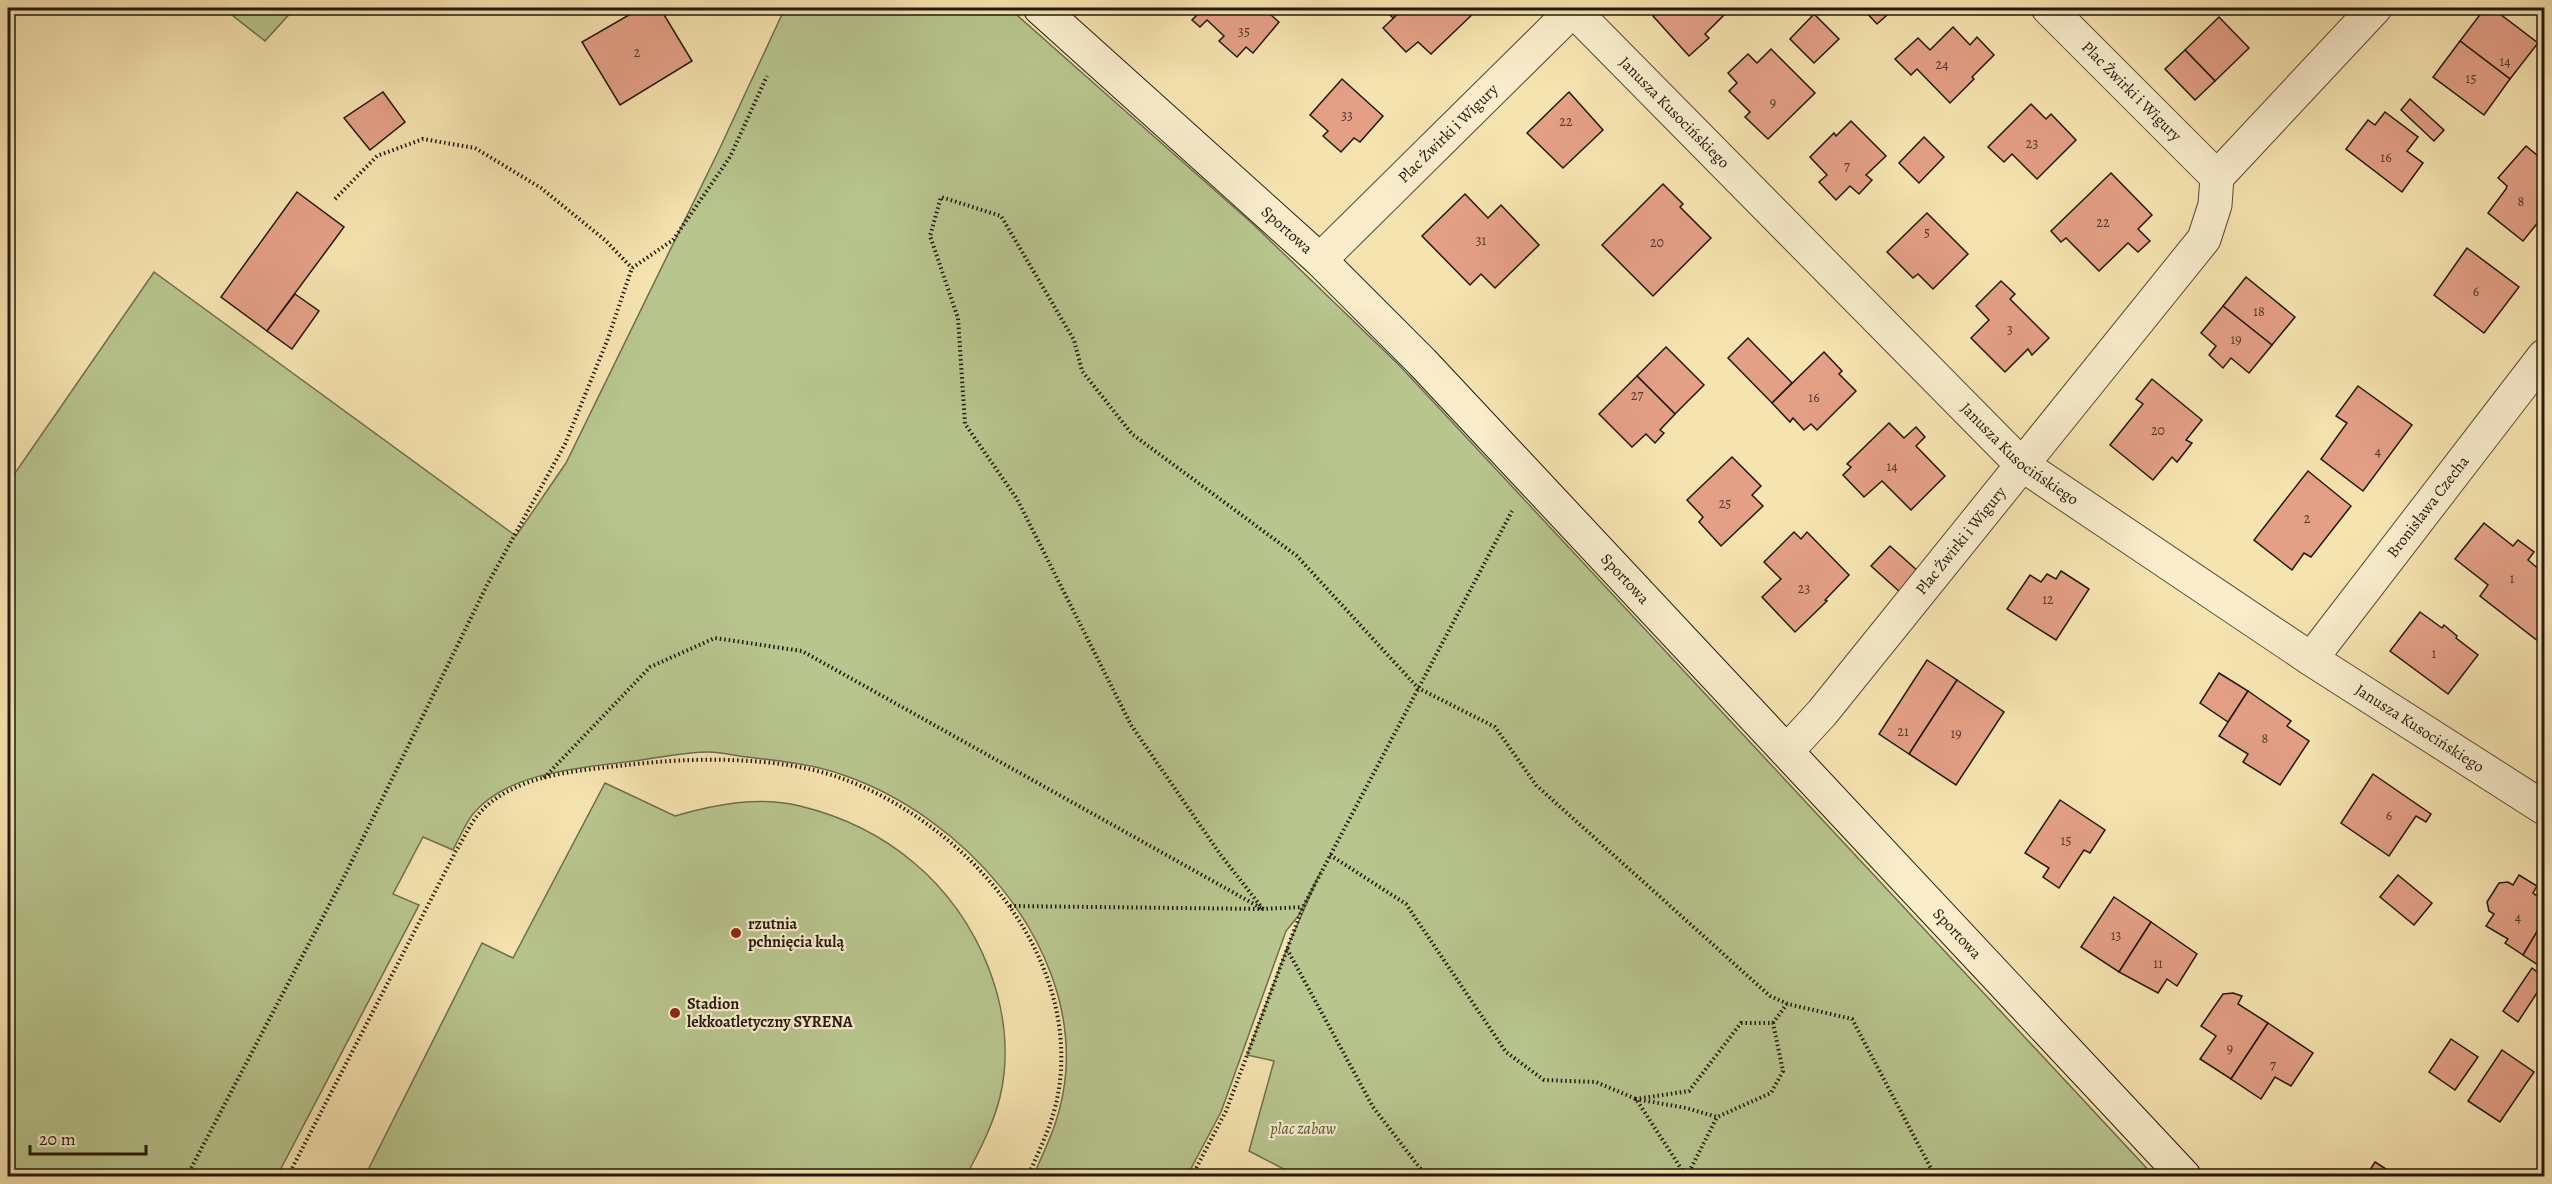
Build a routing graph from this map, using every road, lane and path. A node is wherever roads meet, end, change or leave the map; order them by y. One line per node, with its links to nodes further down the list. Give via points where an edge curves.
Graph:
1 (1040, 8): 8 (street, Sportowa)
2 (1573, 8): 8 (street, Plac Żwirki i Wigury); 11 (street, Janusza Kusocińskiego)
3 (2048, 8): 6 (street, Plac Żwirki i Wigury)
4 (2374, 8): 6 (street)
5 (766, 76): 9 (path, via 730,157 672,240)
6 (2217, 177): 11 (street, Plac Żwirki i Wigury, via 2215,205 2204,239)
7 (335, 199): 9 (path, via 377,156 423,139 475,148 541,188 605,240)
8 (1320, 260): 12 (street, Sportowa)
9 (632, 268): 27 (path, via 565,444 487,585 345,875)
10 (2544, 356): 13 (street, Bronisława Czecha)
11 (2021, 464): 13 (street, Janusza Kusocińskiego); 15 (street, Plac Żwirki i Wigury, via 1822,713)
12 (1530, 477): 14 (path); 15 (street, Sportowa)
13 (2311, 659): 17 (street, Janusza Kusocińskiego)
14 (1418, 688): 18 (path); 21 (path, via 1297,556 1132,434 1082,371 1074,340 1001,216 941,197 930,236 958,318 965,424 1017,500 1131,725); 23 (path, via 1496,727 1536,786 1770,996)
15 (1787, 751): 34 (street, Sportowa)
16 (543, 778): 19 (path, via 714,758 837,777 904,806 927,823 971,860); 21 (path, via 650,667 715,638 802,651); 28 (path, via 502,796 477,816)
17 (2544, 808)
18 (1330, 855): 20 (path); 25 (path, via 1406,903 1506,1052 1544,1080 1596,1082)
19 (1009, 906): 21 (path); 29 (path, via 1039,958 1055,1010 1059,1039 1060,1079 1053,1120)
20 (1303, 907): 21 (path); 22 (path)
21 (1263, 909)
22 (1287, 948): 30 (path, via 1226,1111); 31 (path, via 1373,1107)
23 (1788, 1004): 24 (path); 33 (path, via 1852,1019)
24 (1773, 1023): 25 (path, via 1741,1023 1689,1091); 26 (path, via 1783,1071 1771,1093)
25 (1636, 1100): 26 (path); 32 (path)
26 (1717, 1117): 32 (path)
27 (187, 1176)
28 (288, 1176)
29 (1028, 1176)
30 (1192, 1176)
31 (1426, 1176)
32 (1687, 1176)
33 (1935, 1176)
34 (2184, 1176)

